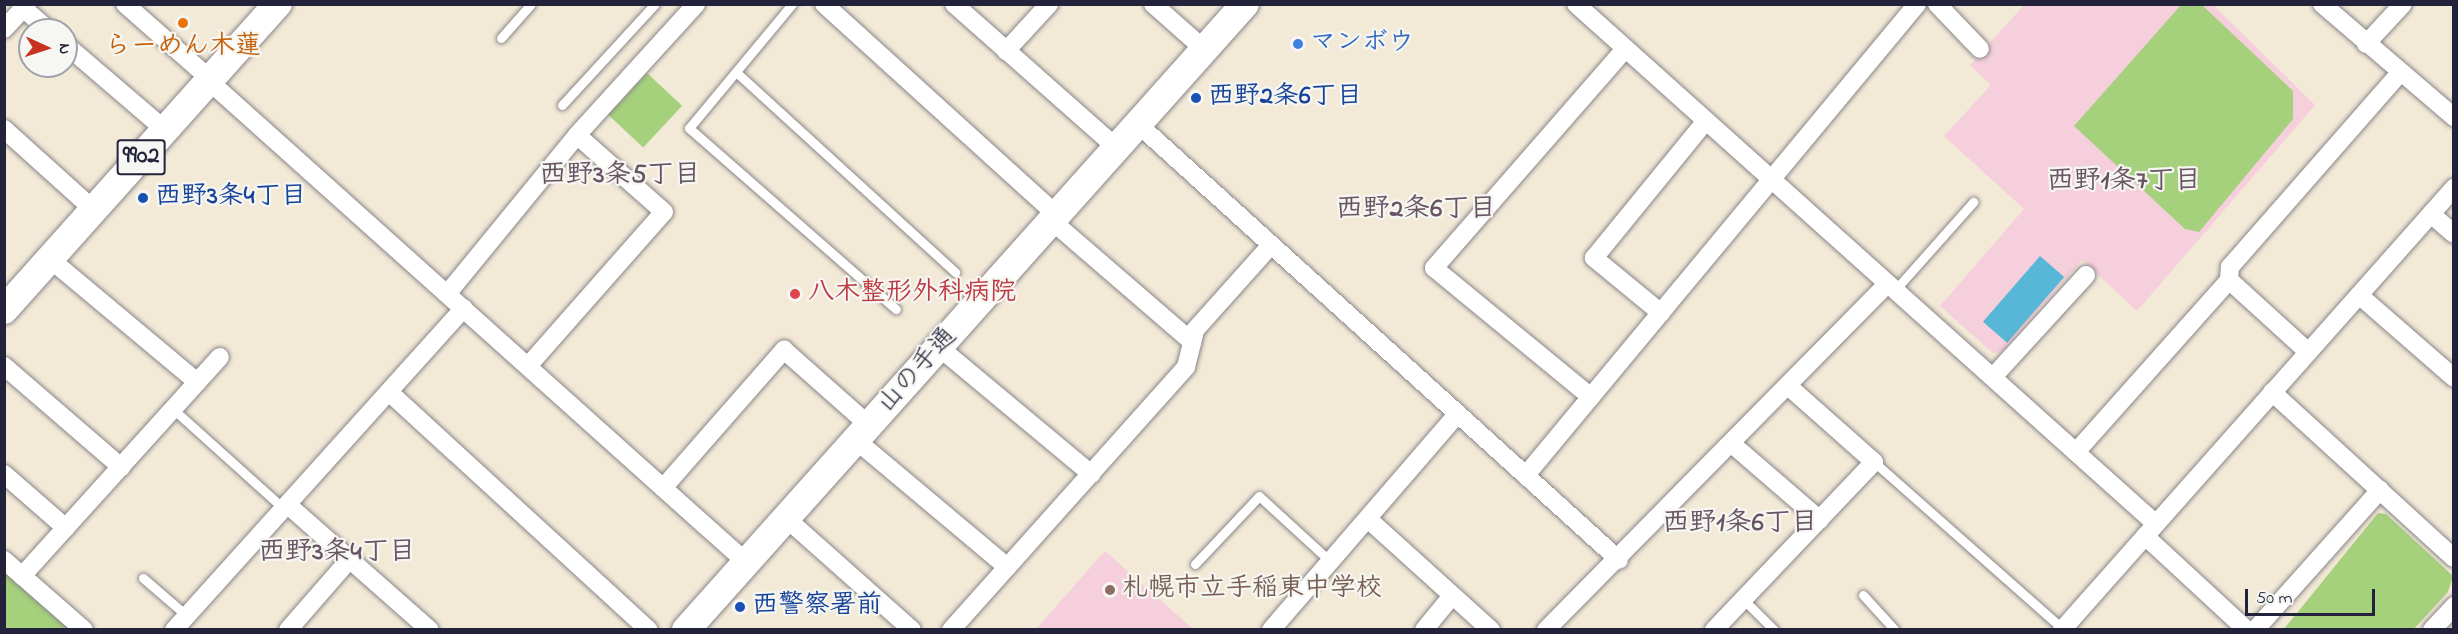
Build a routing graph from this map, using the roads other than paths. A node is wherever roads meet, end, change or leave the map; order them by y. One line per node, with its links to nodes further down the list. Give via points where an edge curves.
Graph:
1 (125, 4): 30 (street)
2 (278, 4): 30 (main road, 9902)
3 (531, 4): 21 (lane)
4 (655, 4): 31 (lane)
5 (696, 4): 37 (street)
6 (792, 4): 28 (lane)
7 (824, 4): 44 (street)
8 (954, 4): 26 (street)
9 (1049, 4): 26 (street)
10 (1153, 4): 24 (street)
11 (1245, 4): 24 (main road, 山の手通)
12 (1576, 4): 18 (street)
13 (1917, 4): 39 (street)
14 (1937, 4): 23 (street)
15 (2403, 4): 22 (street)
16 (2326, 6): 22 (street)
17 (25, 7): 19 (street); 20 (street)
18 (1596, 11): 25 (street)
19 (36, 18)
20 (4, 29)
21 (501, 38)
22 (2366, 44): 29 (street)
23 (1980, 49)
24 (1205, 50): 34 (main road, 山の手通)
25 (1624, 50): 33 (street); 70 (street, via 1434,268)
26 (1006, 51): 38 (street)
27 (78, 55): 36 (street)
28 (736, 72): 48 (lane); 56 (lane, via 689,128)
29 (2398, 74): 32 (street); 50 (street, via 2230,267)
30 (210, 80): 36 (main road, 9902); 52 (street)
31 (562, 105)
32 (2454, 117)
33 (1705, 123): 39 (street); 57 (street, via 1594,258)
34 (1138, 124): 38 (main road, 山の手通); 46 (street)
35 (4, 129): 42 (street)
36 (165, 130): 42 (main road, 9902)
37 (578, 135): 52 (street); 63 (street, via 664,212)
38 (1117, 148): 44 (main road, 山の手通)
39 (1770, 180): 51 (street); 57 (street)
40 (2454, 188): 43 (street)
41 (1973, 202): 51 (lane)
42 (94, 210): 47 (main road, 9902)
43 (2431, 214): 45 (street); 53 (street)
44 (1055, 219): 58 (street); 59 (main road, 山の手通)
45 (2454, 234)
46 (1271, 245): 58 (street, via 1195,330); 72 (street)
47 (50, 259): 54 (main road, 9902); 66 (street)
48 (956, 272)
49 (2086, 275): 64 (street)
50 (2229, 280): 60 (street); 75 (street)
51 (1891, 287): 64 (street); 67 (street)
52 (447, 294): 55 (street)
53 (2359, 295): 60 (street); 65 (street)
54 (7, 302)
55 (464, 308): 63 (street); 68 (street)
56 (896, 309)
57 (1660, 313): 70 (street)
58 (1192, 342): 79 (street, via 1186,367)
59 (940, 348): 73 (main road, 山の手通); 79 (street)
60 (2308, 352): 69 (street)
61 (220, 357): 66 (street)
62 (4, 366): 77 (street)
63 (528, 366): 81 (street)
64 (1993, 377): 75 (street)
65 (2454, 378)
66 (197, 382): 71 (street)
67 (1788, 387): 74 (street); 76 (street)
68 (389, 392): 83 (street); 109 (street)
69 (2272, 392): 82 (street); 88 (street)
70 (1591, 397): 80 (street)
71 (173, 409): 77 (street); 83 (lane)
72 (1458, 413): 80 (street); 85 (street)
73 (863, 433): 81 (street, via 784,350); 84 (main road, 山の手通); 96 (street)
74 (1732, 444): 86 (street); 92 (street)
75 (2076, 453): 88 (street)
76 (1874, 462): 86 (street); 104 (lane)
77 (121, 467): 87 (street)
78 (4, 474): 87 (street)
79 (1091, 474): 96 (street)
80 (1526, 475): 92 (street)
81 (663, 488): 94 (street)
82 (2380, 490): 89 (street); 121 (street)
83 (286, 507): 90 (street); 103 (street)
84 (787, 519): 94 (main road, 山の手通); 111 (street)
85 (1368, 519): 93 (street); 100 (street)
86 (1820, 520): 101 (street)
87 (66, 528): 97 (street)
88 (2151, 530): 104 (street); 120 (street)
89 (2454, 558)
90 (350, 559): 107 (street); 108 (street)
91 (4, 560): 97 (street)
92 (1619, 560): 116 (street)
93 (1331, 562): 95 (lane, via 1259,496); 113 (street)
94 (747, 563): 110 (main road, 山の手通)
95 (1195, 564)
96 (1006, 567): 112 (street)
97 (22, 576): 105 (street)
98 (143, 578): 103 (lane)
99 (1863, 595): 119 (lane)
100 (1451, 597): 114 (street); 115 (street)
101 (1743, 599): 117 (street); 118 (lane)
102 (2454, 606): 122 (street)
103 (187, 616): 106 (street)
104 (2063, 629)
105 (84, 630)
106 (174, 630)
107 (288, 630)
108 (430, 630)
109 (649, 630)
110 (686, 630)
111 (912, 630)
112 (951, 630)
113 (1271, 630)
114 (1424, 630)
115 (1491, 630)
116 (1546, 630)
117 (1714, 630)
118 (1774, 630)
119 (1895, 630)
120 (2247, 630)
121 (2254, 630)
122 (2432, 630)

